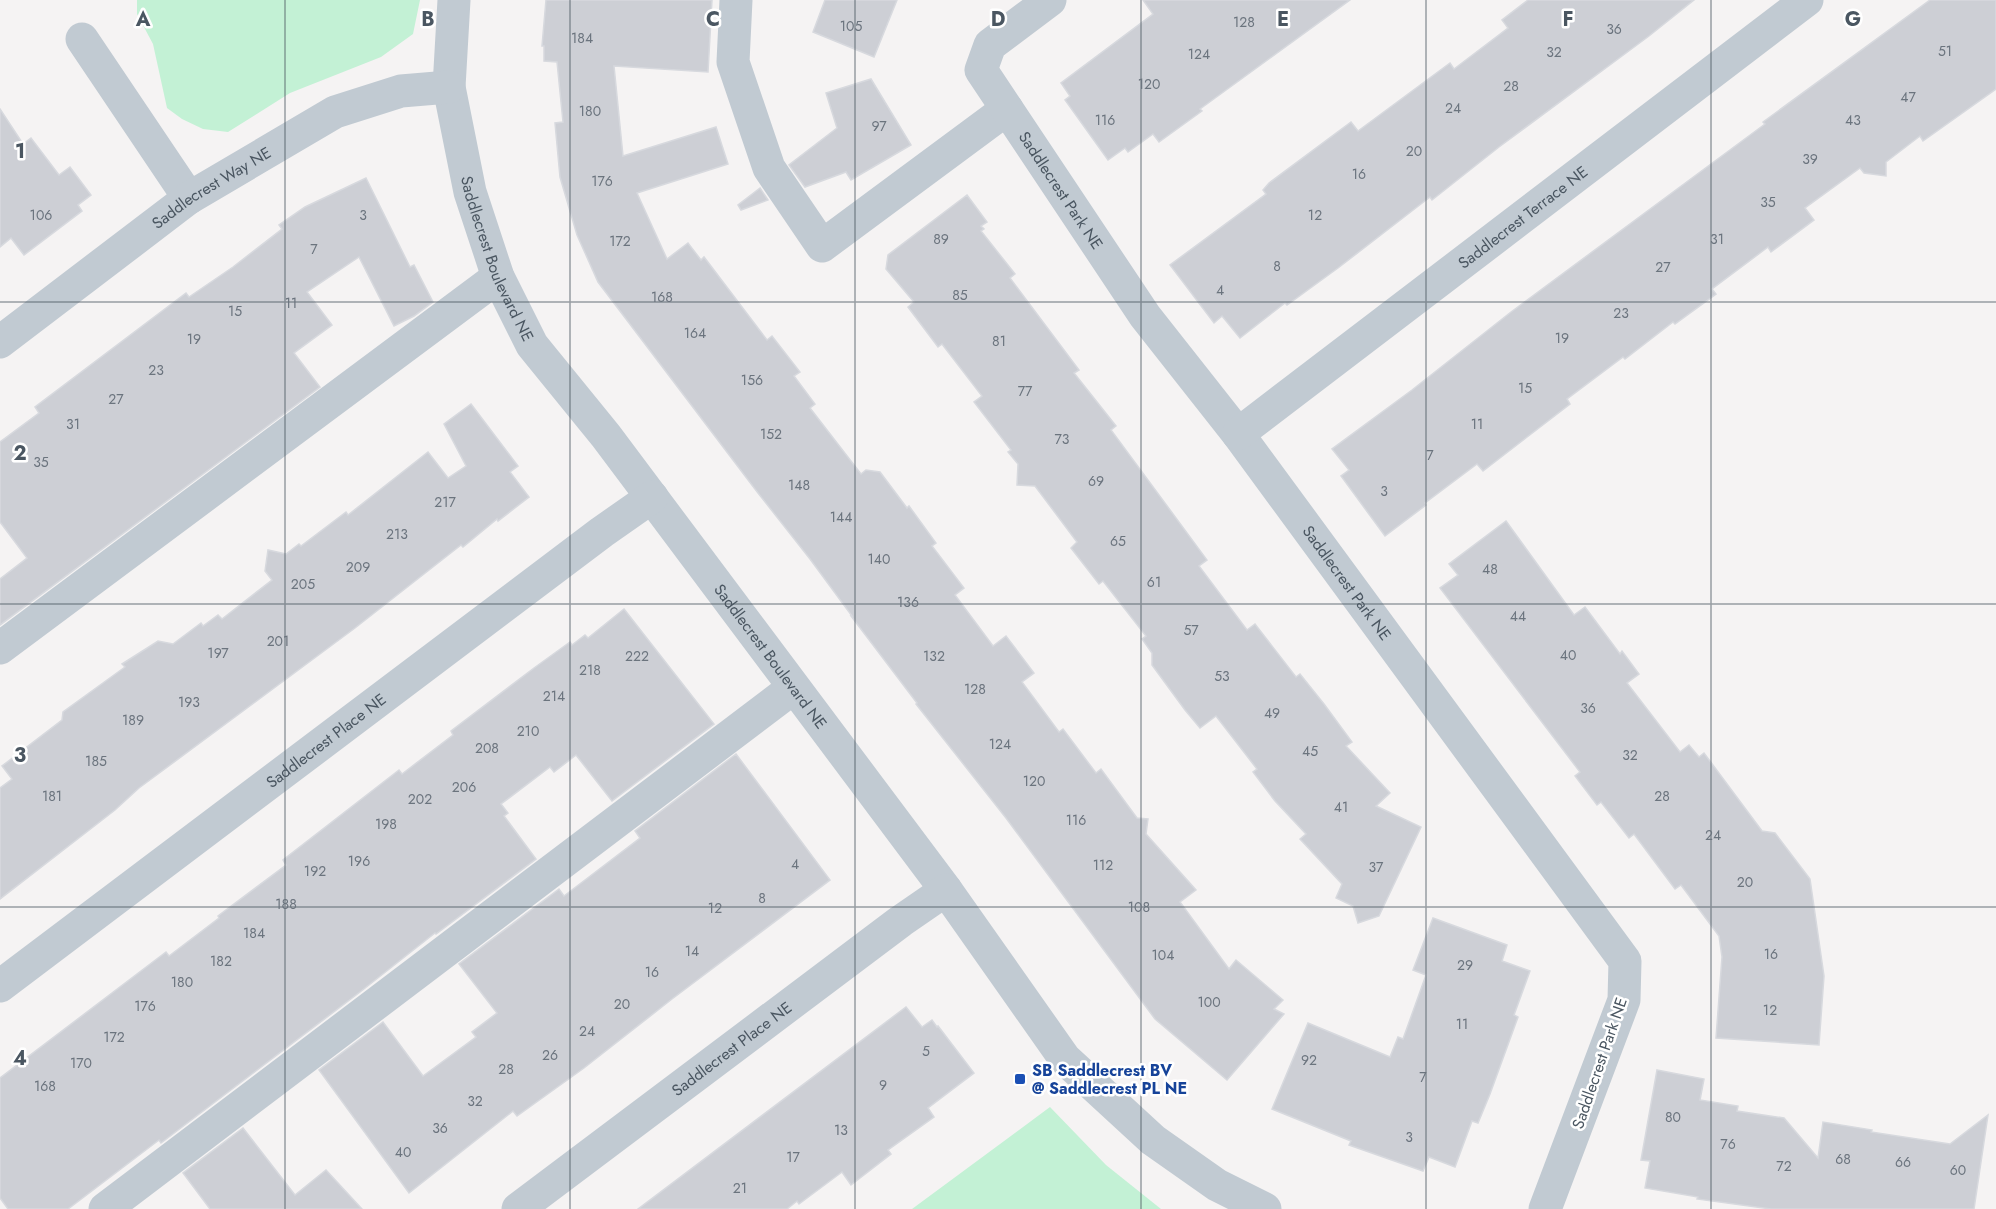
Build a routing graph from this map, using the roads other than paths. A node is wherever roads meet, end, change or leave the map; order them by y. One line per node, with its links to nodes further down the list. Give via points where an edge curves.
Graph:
1 (454, 0): 6 (street, Saddlecrest Boulevard NE)
2 (736, 0): 7 (street, via 733,62 769,168 822,246)
3 (1050, 0): 7 (street, Saddlecrest Park NE, via 990,45 981,70)
4 (1807, 0): 11 (street, Saddlecrest Terrace NE)
5 (82, 39): 8 (street)
6 (448, 87): 8 (street, Saddlecrest Way NE, via 401,91 335,112); 9 (street, Saddlecrest Boulevard NE, via 470,192)
7 (1007, 109): 11 (street, Saddlecrest Park NE, via 1145,316)
8 (189, 198): 10 (street, Saddlecrest Way NE)
9 (498, 277): 12 (street, Saddlecrest Boulevard NE, via 532,345); 13 (street)
10 (0, 342)
11 (1238, 434): 20 (street, Saddlecrest Park NE, via 1625,961 1624,1000)
12 (652, 497): 14 (street, Saddlecrest Boulevard NE); 16 (street, Saddlecrest Place NE)
13 (0, 648)
14 (793, 688): 15 (street, Saddlecrest Boulevard NE); 17 (street)
15 (946, 890): 18 (street, Saddlecrest Place NE); 19 (street, Saddlecrest Boulevard NE, via 1065,1059 1153,1140 1217,1185)
16 (0, 986)
17 (105, 1209)
18 (518, 1209)
19 (1265, 1209)
20 (1545, 1209)

